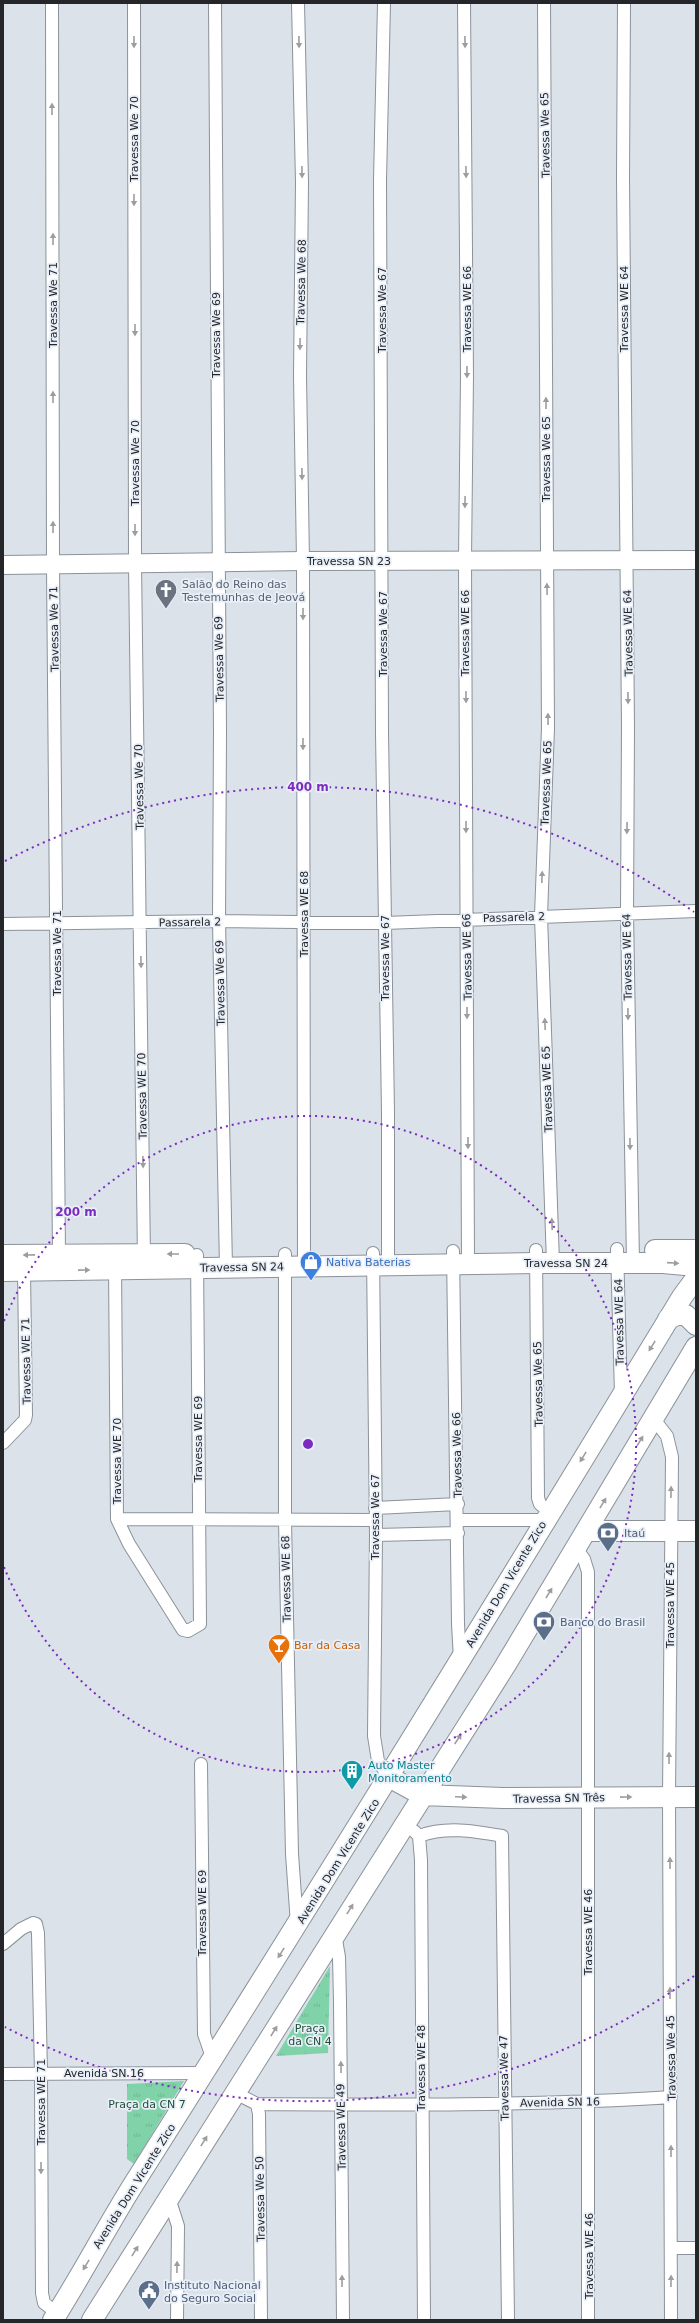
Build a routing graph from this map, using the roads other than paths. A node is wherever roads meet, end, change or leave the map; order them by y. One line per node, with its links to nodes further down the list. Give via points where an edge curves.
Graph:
1 (52, 3): 18 (street, Travessa We 71, one-way to 1)
2 (134, 3): 16 (street, Travessa We 70, one-way to 16)
3 (215, 3): 15 (street, Travessa We 69)
4 (298, 3): 12 (street, Travessa We 68, one-way to 12, via 302,182 300,376)
5 (384, 3): 13 (street, Travessa We 67, via 380,180)
6 (464, 3): 9 (street, Travessa WE 66, one-way to 9, via 467,376)
7 (544, 3): 10 (street, Travessa We 65, one-way to 7)
8 (624, 3): 14 (street, Travessa WE 64)
9 (465, 560): 10 (main road, Travessa SN 23); 13 (main road, Travessa SN 23); 22 (street, Travessa WE 66, one-way to 22)
10 (547, 560): 14 (main road, Travessa SN 23); 21 (street, Travessa We 65, one-way to 10, via 548,728)
11 (696, 560): 14 (main road, Travessa SN 23)
12 (303, 561): 13 (main road, Travessa SN 23); 15 (main road, Travessa SN 23); 24 (street, Travessa WE 68, one-way to 24)
13 (383, 561): 27 (street, Travessa We 67)
14 (627, 561): 20 (street, Travessa WE 64, one-way to 20)
15 (217, 562): 16 (main road, Travessa SN 23); 23 (street, Travessa We 69, via 220,732)
16 (135, 563): 18 (main road, Travessa SN 23); 26 (street, Travessa We 70)
17 (3, 565): 18 (main road, Travessa SN 23)
18 (53, 566): 25 (street, Travessa We 71)
19 (696, 911): 20 (street, Passarela 2)
20 (627, 913): 21 (street, Passarela 2); 33 (street, Travessa WE 64, one-way to 33)
21 (541, 916): 22 (street, Passarela 2); 32 (street, Travessa WE 65, one-way to 21)
22 (467, 918): 27 (street, Passarela 2); 34 (street, Travessa WE 66, one-way to 34)
23 (219, 922): 24 (street, Passarela 2); 26 (street, Passarela 2); 38 (street, Travessa We 69)
24 (304, 922): 27 (street, Passarela 2); 36 (street, Travessa WE 68)
25 (57, 923): 26 (street, Passarela 2); 28 (street, Passarela 2); 31 (street, Travessa We 71)
26 (141, 923): 40 (street, Travessa WE 70, one-way to 40)
27 (385, 923): 35 (street, Travessa We 67)
28 (3, 924)
29 (696, 1250): 33 (main road, Travessa SN 24)
30 (3, 1255): 31 (main road, Travessa SN 24, one-way to 30)
31 (59, 1256): 39 (main road, Travessa SN 24)
32 (544, 1256): 33 (main road, Travessa SN 24); 34 (main road, Travessa SN 24); 53 (street, Travessa We 65, via 538,1498)
33 (625, 1256): 41 (main road, Travessa SN 24, one-way to 41); 48 (street, Travessa WE 64)
34 (461, 1257): 35 (main road, Travessa SN 24); 51 (street, Travessa We 66)
35 (380, 1259): 36 (main road, Travessa SN 24); 52 (street, Travessa We 67)
36 (294, 1260): 38 (main road, Travessa SN 24); 57 (street, Travessa WE 68)
37 (197, 1261): 38 (main road, Travessa SN 24); 40 (main road, Travessa SN 24); 55 (street, Travessa WE 69)
38 (226, 1261)
39 (115, 1262): 40 (main road, Travessa SN 24); 43 (main road, Travessa SN 24, one-way to 39); 54 (street, Travessa WE 70)
40 (144, 1262)
41 (696, 1266)
42 (3, 1271): 43 (main road, Travessa SN 24)
43 (24, 1271): 50 (street, Travessa WE 71, via 26,1416)
44 (696, 1278): 45 (main road, Avenida Dom Vicente Zico)
45 (668, 1319): 46 (main road, via 686,1315); 48 (main road, Avenida Dom Vicente Zico, one-way to 48)
46 (696, 1324)
47 (696, 1347): 49 (main road)
48 (621, 1395): 53 (main road, Avenida Dom Vicente Zico, one-way to 53)
49 (653, 1418): 58 (street, Travessa WE 45, one-way to 49, via 671,1448 667,1436); 62 (main road, one-way to 49)
50 (3, 1443)
51 (458, 1504): 52 (street); 56 (street, Travessa We 66)
52 (376, 1514): 57 (street); 61 (street, Travessa We 67)
53 (548, 1516): 56 (street); 64 (main road, Avenida Dom Vicente Zico)
54 (117, 1519): 55 (street); 63 (street, Travessa WE 70, via 129,1544 183,1630 193,1630)
55 (198, 1520): 57 (street); 63 (street, Travessa WE 69)
56 (458, 1520): 60 (street, Travessa We 66)
57 (285, 1521): 72 (street, Travessa WE 68, via 292,1854)
58 (670, 1531): 59 (main road); 62 (main road); 68 (street, Travessa WE 45, one-way to 58)
59 (696, 1531)
60 (458, 1533): 61 (street); 64 (street, Travessa We 66)
61 (376, 1535): 66 (street, Travessa We 67, via 375,1749 378,1761)
62 (581, 1540): 67 (main road, one-way to 62, via 505,1666); 70 (street, Travessa WE 46, via 588,1572)
63 (200, 1624)
64 (460, 1660): 66 (main road, Avenida Dom Vicente Zico, via 456,1686)
65 (201, 1764): 75 (street, Travessa WE 69, via 204,2034)
66 (392, 1778): 67 (main road); 72 (main road, Avenida Dom Vicente Zico)
67 (422, 1795): 70 (main road, Travessa SN Três, one-way to 70); 71 (main road)
68 (669, 1797): 69 (main road, Travessa SN Três); 70 (main road, Travessa SN Três, one-way to 68); 79 (street, Travessa We 45, one-way to 68)
69 (696, 1797)
70 (587, 1798): 80 (street, Travessa WE 46)
71 (412, 1829): 73 (main road, one-way to 71); 83 (street, Travessa We 47, via 456,1830 502,1836); 84 (street, Travessa WE 48, via 421,1860)
72 (297, 1927): 75 (main road, Avenida Dom Vicente Zico, one-way to 75)
73 (335, 1933): 78 (main road, one-way to 73); 82 (street, Travessa WE 49, one-way to 73, via 339,1957)
74 (3, 1944): 76 (street, Travessa WE 71, via 21,1929 36,1924)
75 (209, 2067): 76 (street, Avenida SN 16); 88 (main road, Avenida Dom Vicente Zico, one-way to 88, via 126,2196)
76 (41, 2073): 77 (street, Avenida SN 16); 88 (street, Travessa WE 71, one-way to 88, via 42,2293 44,2303)
77 (3, 2074)
78 (235, 2093): 81 (street); 85 (main road, one-way to 78)
79 (671, 2097): 80 (street, Avenida SN 16); 86 (street, Travessa We 45, one-way to 79)
80 (589, 2102): 83 (street, Avenida SN 16); 95 (street, Travessa WE 46)
81 (257, 2104): 82 (street, Avenida SN 16); 91 (street, Travessa We 50)
82 (341, 2104): 84 (street, Avenida SN 16); 92 (street, Travessa WE 49, one-way to 82)
83 (504, 2104): 84 (street, Avenida SN 16); 94 (street, Travessa We 47)
84 (421, 2105): 93 (street, Travessa WE 48)
85 (169, 2198): 89 (main road, one-way to 85); 90 (street, one-way to 85, via 178,2226)
86 (671, 2248): 87 (street); 96 (street, Travessa We 45, one-way to 86)
87 (696, 2248)
88 (55, 2317)
89 (92, 2320)
90 (177, 2320)
91 (261, 2320)
92 (343, 2320)
93 (424, 2320)
94 (508, 2320)
95 (588, 2320)
96 (670, 2320)

